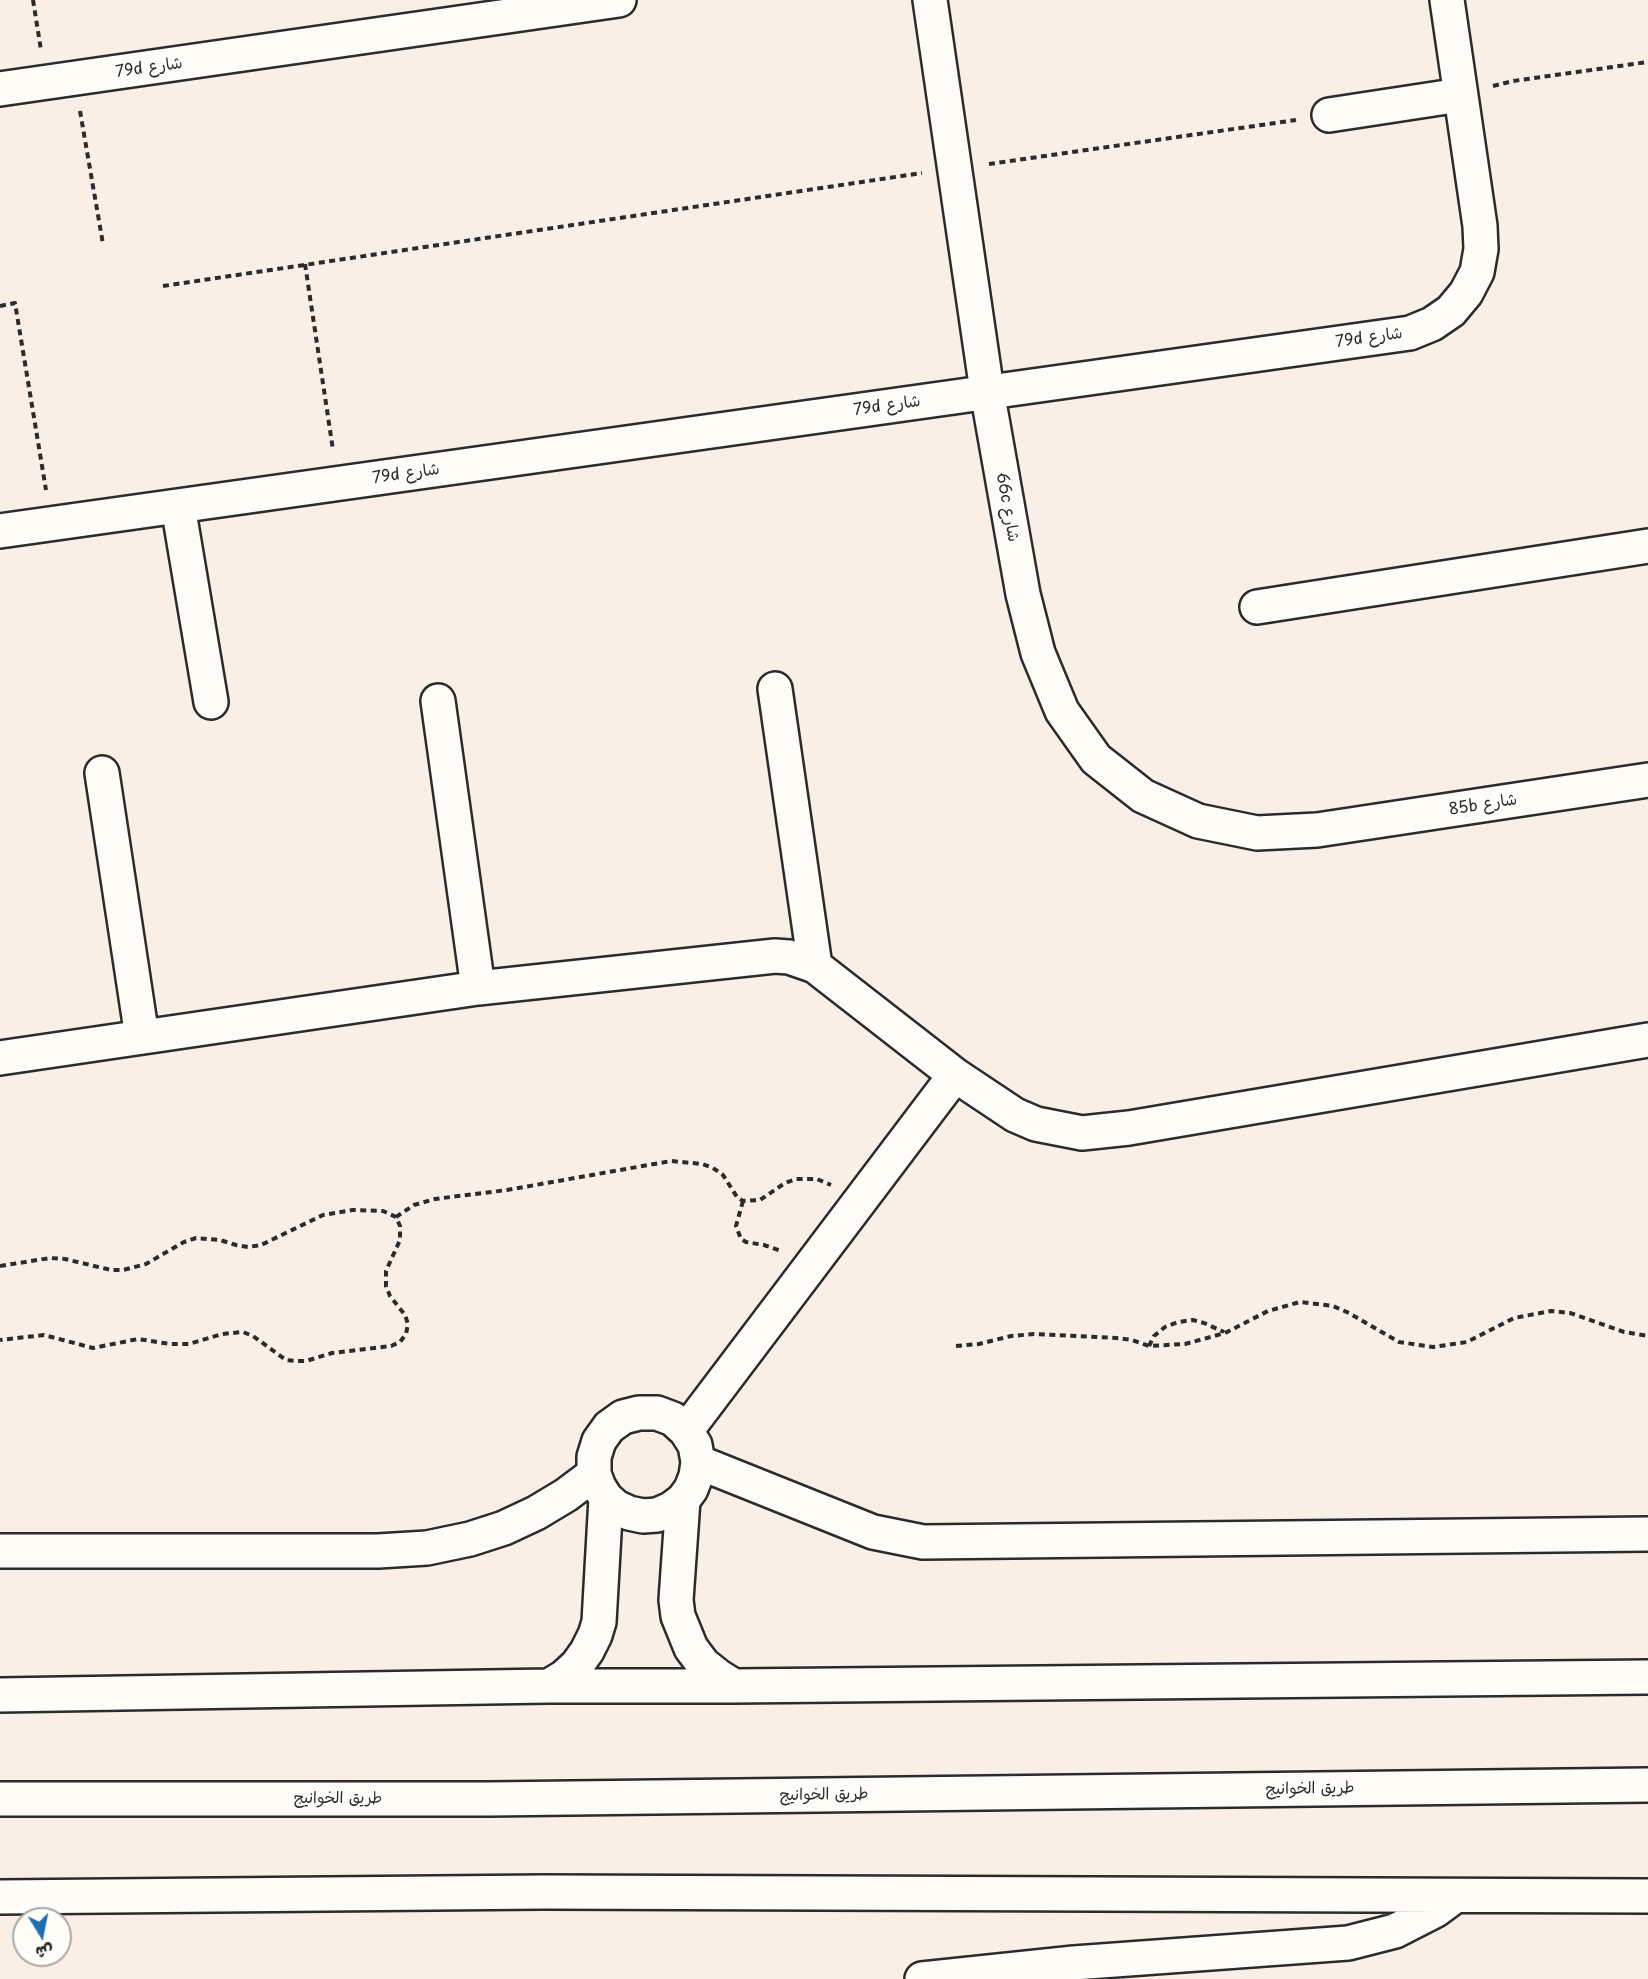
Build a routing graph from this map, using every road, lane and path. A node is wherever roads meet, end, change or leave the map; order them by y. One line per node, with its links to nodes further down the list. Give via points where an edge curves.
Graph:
1 (33, 0): 6 (path)
2 (619, 0): 6 (main road, 79d شارع)
3 (930, 0): 10 (main road, 66c شارع)
4 (1447, 0): 8 (main road, 79d شارع)
5 (1648, 62): 8 (path, via 1513,81)
6 (60, 81): 7 (main road, 79d شارع); 11 (path)
7 (0, 89)
8 (1460, 95): 9 (main road); 15 (main road, 79d شارع, via 1481,249 1477,272 1466,293 1451,311 1432,324 1410,333)
9 (1329, 115): 10 (path)
10 (956, 169): 12 (path); 15 (main road, 66c شارع)
11 (103, 244)
12 (305, 264): 13 (path); 16 (path)
13 (163, 286)
14 (0, 306): 18 (path, via 15,303)
15 (987, 392): 16 (main road, 79d شارع); 27 (main road, 66c شارع, via 1012,540 1038,653 1062,711 1096,759 1143,796 1198,821 1257,833)
16 (338, 483): 17 (main road, 79d شارع)
17 (178, 506): 18 (main road, 79d شارع); 24 (main road)
18 (52, 524): 19 (main road, 79d شارع)
19 (0, 531)
20 (1648, 546): 21 (main road)
21 (1257, 607)
22 (775, 689): 28 (main road)
23 (438, 701): 29 (main road)
24 (211, 702)
25 (102, 773): 30 (main road)
26 (1648, 780): 27 (main road, 85b شارع)
27 (1317, 830)
28 (815, 966): 29 (main road, via 789,957 761,956); 33 (main road)
29 (478, 988): 30 (main road)
30 (142, 1038): 32 (main road)
31 (1648, 1040): 33 (main road, via 1094,1132 1036,1124 996,1104)
32 (0, 1058)
33 (955, 1075): 35 (main road)
34 (743, 1201): 35 (path, via 760,1200 785,1183 806,1178 828,1183); 36 (path, via 713,1168 671,1161 435,1199 414,1205); 37 (path, via 736,1226 741,1239)
35 (859, 1203): 37 (main road)
36 (396, 1217): 38 (path, via 368,1209 338,1212 267,1243 248,1246 196,1239 146,1264 123,1270 50,1258); 41 (path, via 400,1240 386,1271 386,1286 408,1324 406,1334 391,1347 296,1361 286,1360 243,1332 189,1344 138,1339 93,1348 44,1335)
37 (811, 1265): 44 (main road)
38 (0, 1266)
39 (1225, 1333): 40 (path, via 1268,1311 1300,1302 1333,1306 1399,1342 1433,1347 1467,1342 1514,1318 1551,1311 1570,1312 1624,1332); 43 (path, via 1185,1344); 43 (path, via 1193,1320 1178,1322 1154,1336)
40 (1648, 1336)
41 (0, 1340)
42 (956, 1346): 43 (path, via 1034,1334 1116,1338)
43 (1149, 1346)
44 (686, 1431): 45 (main road, via 695,1445); 46 (main road, via 673,1419 657,1413 623,1417 599,1441 594,1457)
45 (698, 1462): 47 (main road, via 692,1489); 48 (main road, via 873,1532 923,1542)
46 (600, 1486): 47 (main road, via 616,1507 629,1513 643,1516); 49 (main road, via 566,1496 504,1528 427,1548); 51 (main road, via 601,1608 595,1635 577,1665)
47 (670, 1507): 52 (main road, via 661,1567 664,1579 676,1600 691,1648 703,1664)
48 (1648, 1534)
49 (0, 1551)
50 (1648, 1677): 52 (main road)
51 (549, 1686): 52 (main road); 53 (main road)
52 (734, 1686)
53 (0, 1695)
54 (1648, 1785): 55 (main road, طريق الخوانيج, via 525,1798)
55 (0, 1799)
56 (1455, 1896): 57 (main road); 58 (main road, via 544,1892); 59 (main road, via 1395,1931 1348,1942)
57 (1648, 1896)
58 (0, 1897)
59 (922, 1979)

